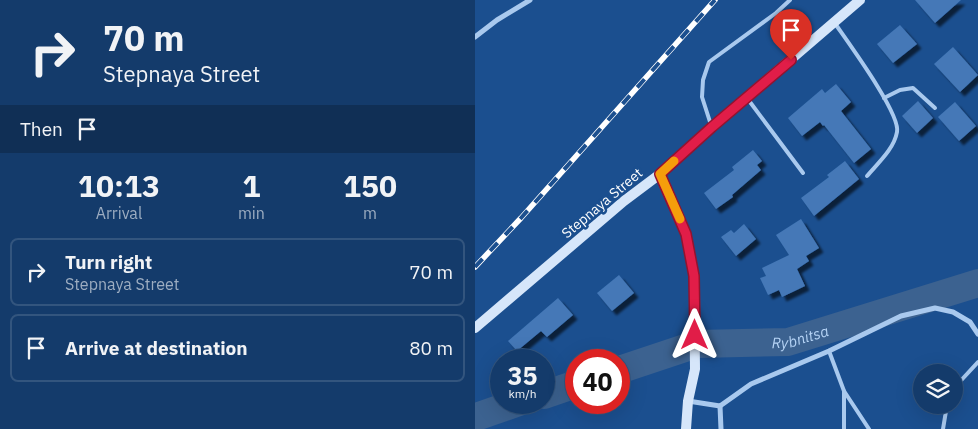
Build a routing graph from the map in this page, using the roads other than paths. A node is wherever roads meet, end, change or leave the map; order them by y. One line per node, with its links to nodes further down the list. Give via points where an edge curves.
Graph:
1 (530, 0): 5 (street)
2 (790, 0): 9 (lane, via 709,62 702,96)
3 (859, 0): 4 (main road, Stepnaya Street)
4 (835, 22): 6 (main road, Stepnaya Street); 7 (lane)
5 (475, 37)
6 (747, 98): 9 (main road, Stepnaya Street); 10 (lane)
7 (884, 98): 8 (lane, via 913,88); 12 (lane, via 897,123 897,132 892,147)
8 (935, 108)
9 (712, 127): 11 (main road, Stepnaya Street)
10 (803, 173)
11 (660, 174): 13 (main road, Stepnaya Street); 19 (main road, via 686,234 694,276 695,369)
12 (867, 176)
13 (475, 328)
14 (978, 334): 15 (street, via 970,322 953,312 935,308 901,316)
15 (829, 351): 18 (lane); 20 (street, via 751,384)
16 (978, 362): 17 (lane)
17 (963, 378)
18 (844, 391): 24 (lane); 25 (lane)
19 (688, 401): 20 (street); 22 (main road)
20 (720, 406): 23 (street)
21 (946, 414): 26 (lane)
22 (685, 428)
23 (721, 429)
24 (843, 429)
25 (869, 429)
26 (943, 429)

